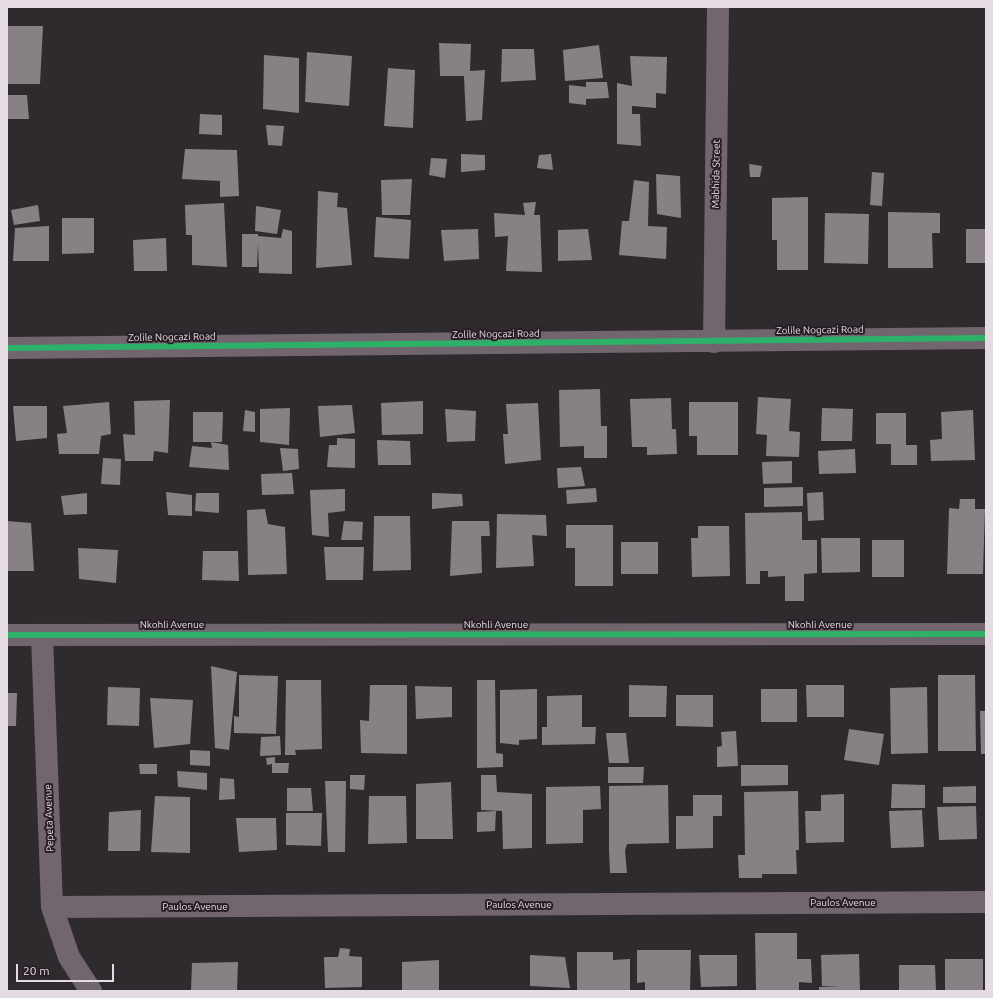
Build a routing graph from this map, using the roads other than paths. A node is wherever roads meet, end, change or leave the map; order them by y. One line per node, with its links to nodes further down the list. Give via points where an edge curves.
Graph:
1 (718, 7): 3 (street, Mabhida Street)
2 (986, 338): 3 (street, Zolile Nogcazi Road)
3 (714, 342): 4 (street, Zolile Nogcazi Road)
4 (7, 348)
5 (7, 634): 7 (street, Nkohli Avenue)
6 (986, 634): 7 (street, Nkohli Avenue)
7 (42, 636): 9 (street, Pepeta Avenue)
8 (986, 902): 9 (street, Paulos Avenue)
9 (52, 908): 10 (street, Pepeta Avenue, via 69,957)
10 (91, 991)

